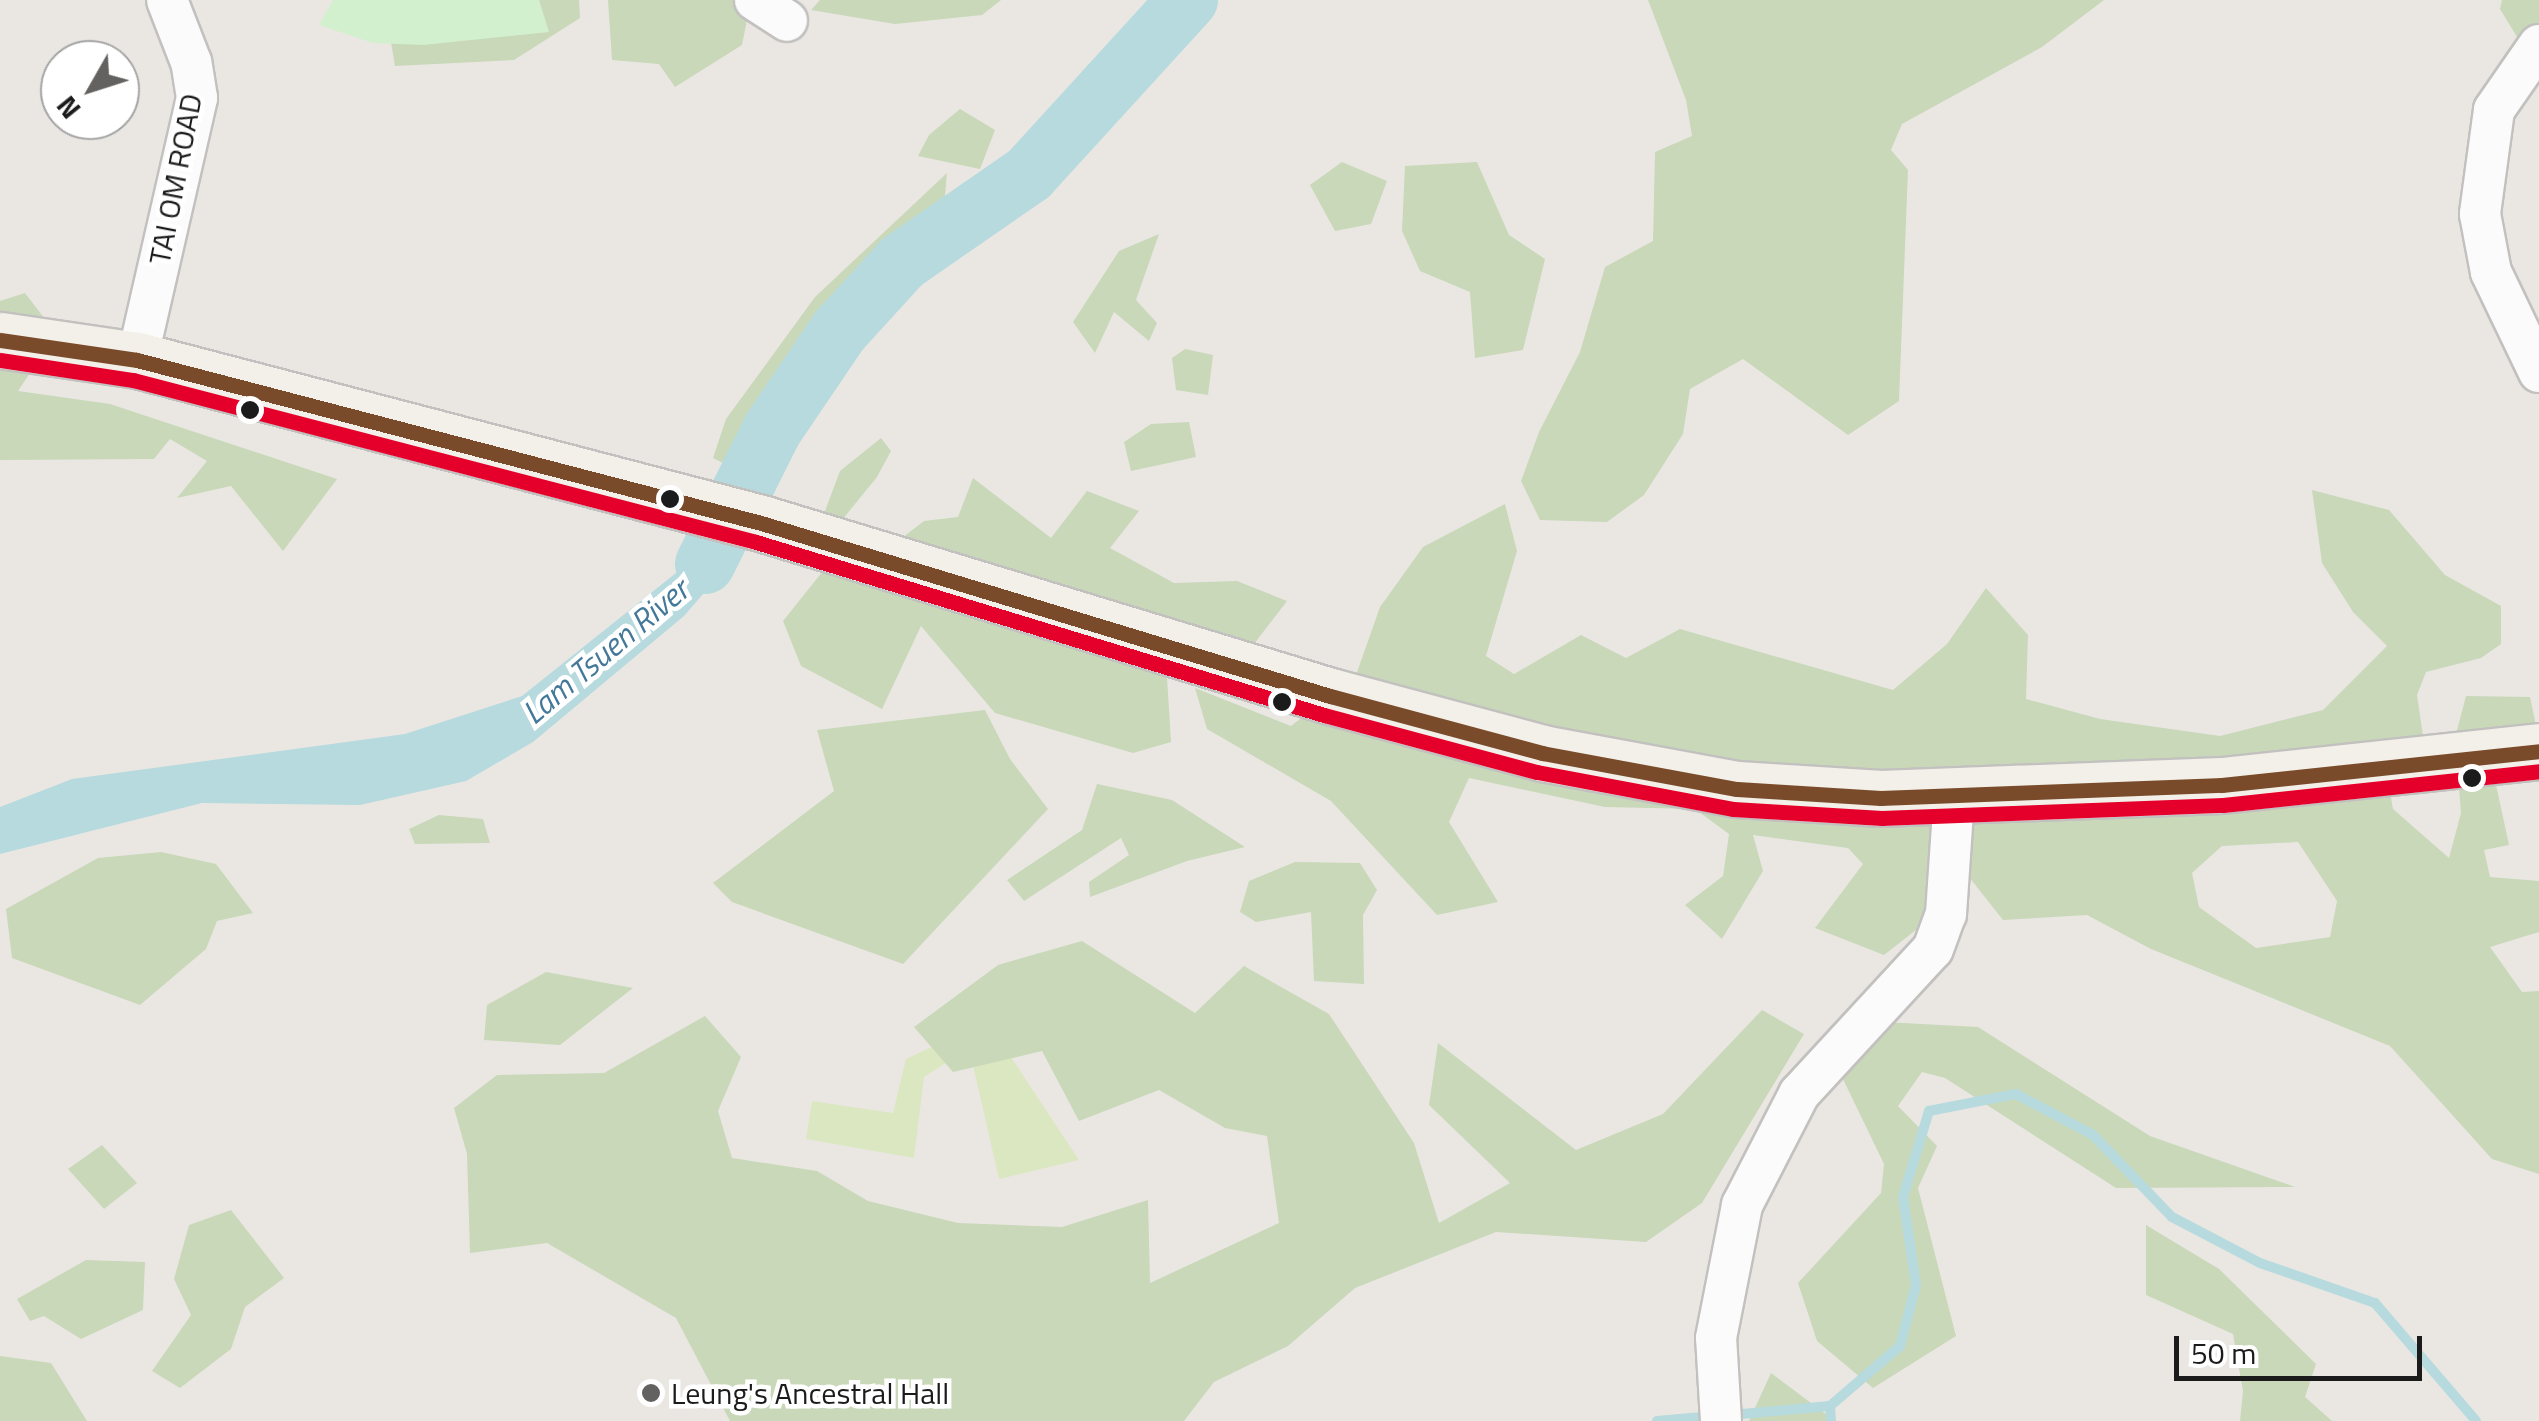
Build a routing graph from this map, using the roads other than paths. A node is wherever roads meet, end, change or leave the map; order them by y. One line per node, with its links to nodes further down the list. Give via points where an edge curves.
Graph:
1 (167, 0): 4 (street, TAI OM ROAD, via 192,62 196,98)
2 (2539, 45): 5 (street, via 2494,110 2480,214 2491,272)
3 (0, 340): 4 (main road)
4 (137, 360): 7 (main road, via 760,523 1542,753 1737,789)
5 (2539, 372)
6 (2539, 752): 7 (main road, via 2222,784)
7 (1954, 796): 8 (street, via 1940,936 1911,979 1799,1094 1777,1127 1729,1250 1716,1338)
8 (1721, 1421)

